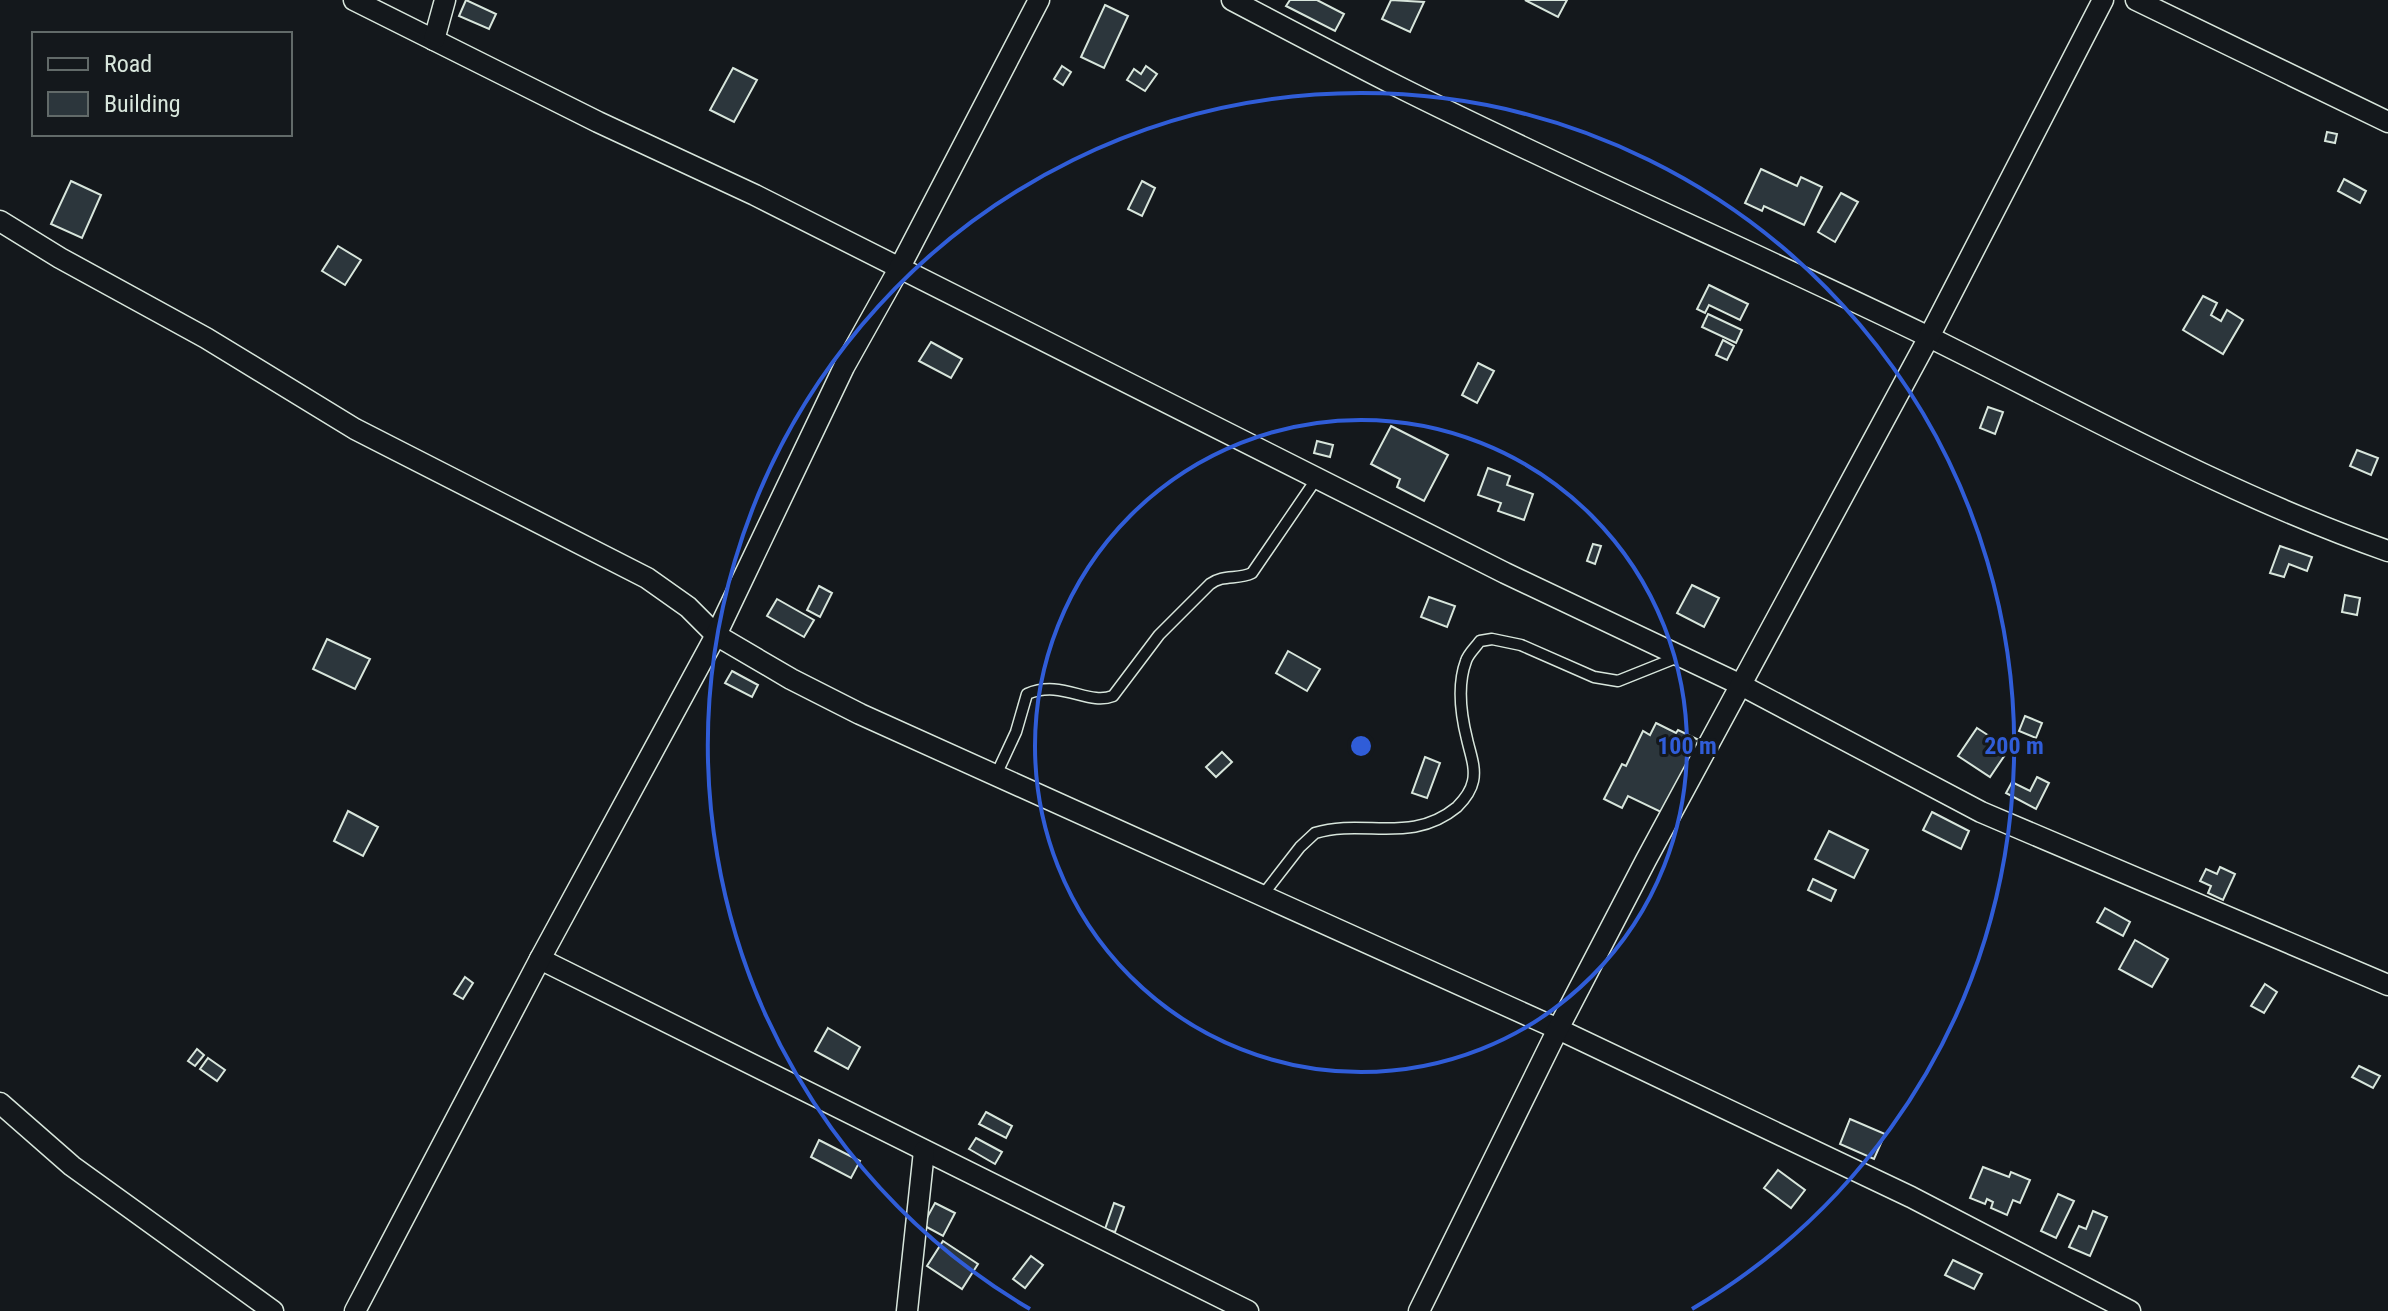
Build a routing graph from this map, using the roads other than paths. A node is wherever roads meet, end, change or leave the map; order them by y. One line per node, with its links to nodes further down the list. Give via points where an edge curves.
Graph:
1 (354, 0): 7 (street)
2 (445, 0): 7 (street)
3 (1039, 0): 10 (street)
4 (1232, 0): 11 (street, via 1399,87)
5 (2103, 0): 11 (street)
6 (2136, 0): 8 (street)
7 (434, 40): 10 (street)
8 (2388, 122)
9 (0, 221): 14 (street, via 355,429 647,578)
10 (900, 267): 12 (street); 14 (street, via 844,367)
11 (1929, 337): 13 (street, via 2205,474); 16 (street)
12 (1317, 478): 15 (street); 17 (lane, via 1252,573 1210,584 1159,635 1113,696 1096,698 1052,688 1028,694)
13 (2388, 551)
14 (716, 635): 17 (street, via 791,679); 19 (street)
15 (1680, 657): 16 (street); 18 (lane, via 1618,681 1594,677 1521,645 1480,641 1466,659 1462,683 1461,707 1474,774 1462,802 1431,823 1407,829 1315,833)
16 (1739, 684): 20 (street, via 1981,812); 21 (street)
17 (996, 775): 18 (street)
18 (1262, 896): 21 (street)
19 (540, 959): 23 (street); 25 (street)
20 (2388, 985)
21 (1558, 1029): 28 (street); 29 (street, via 1911,1197)
22 (0, 1103): 24 (street, via 72,1166)
23 (924, 1151): 26 (street); 27 (street)
24 (273, 1311)
25 (355, 1311)
26 (907, 1311)
27 (1248, 1311)
28 (1419, 1311)
29 (2130, 1311)

